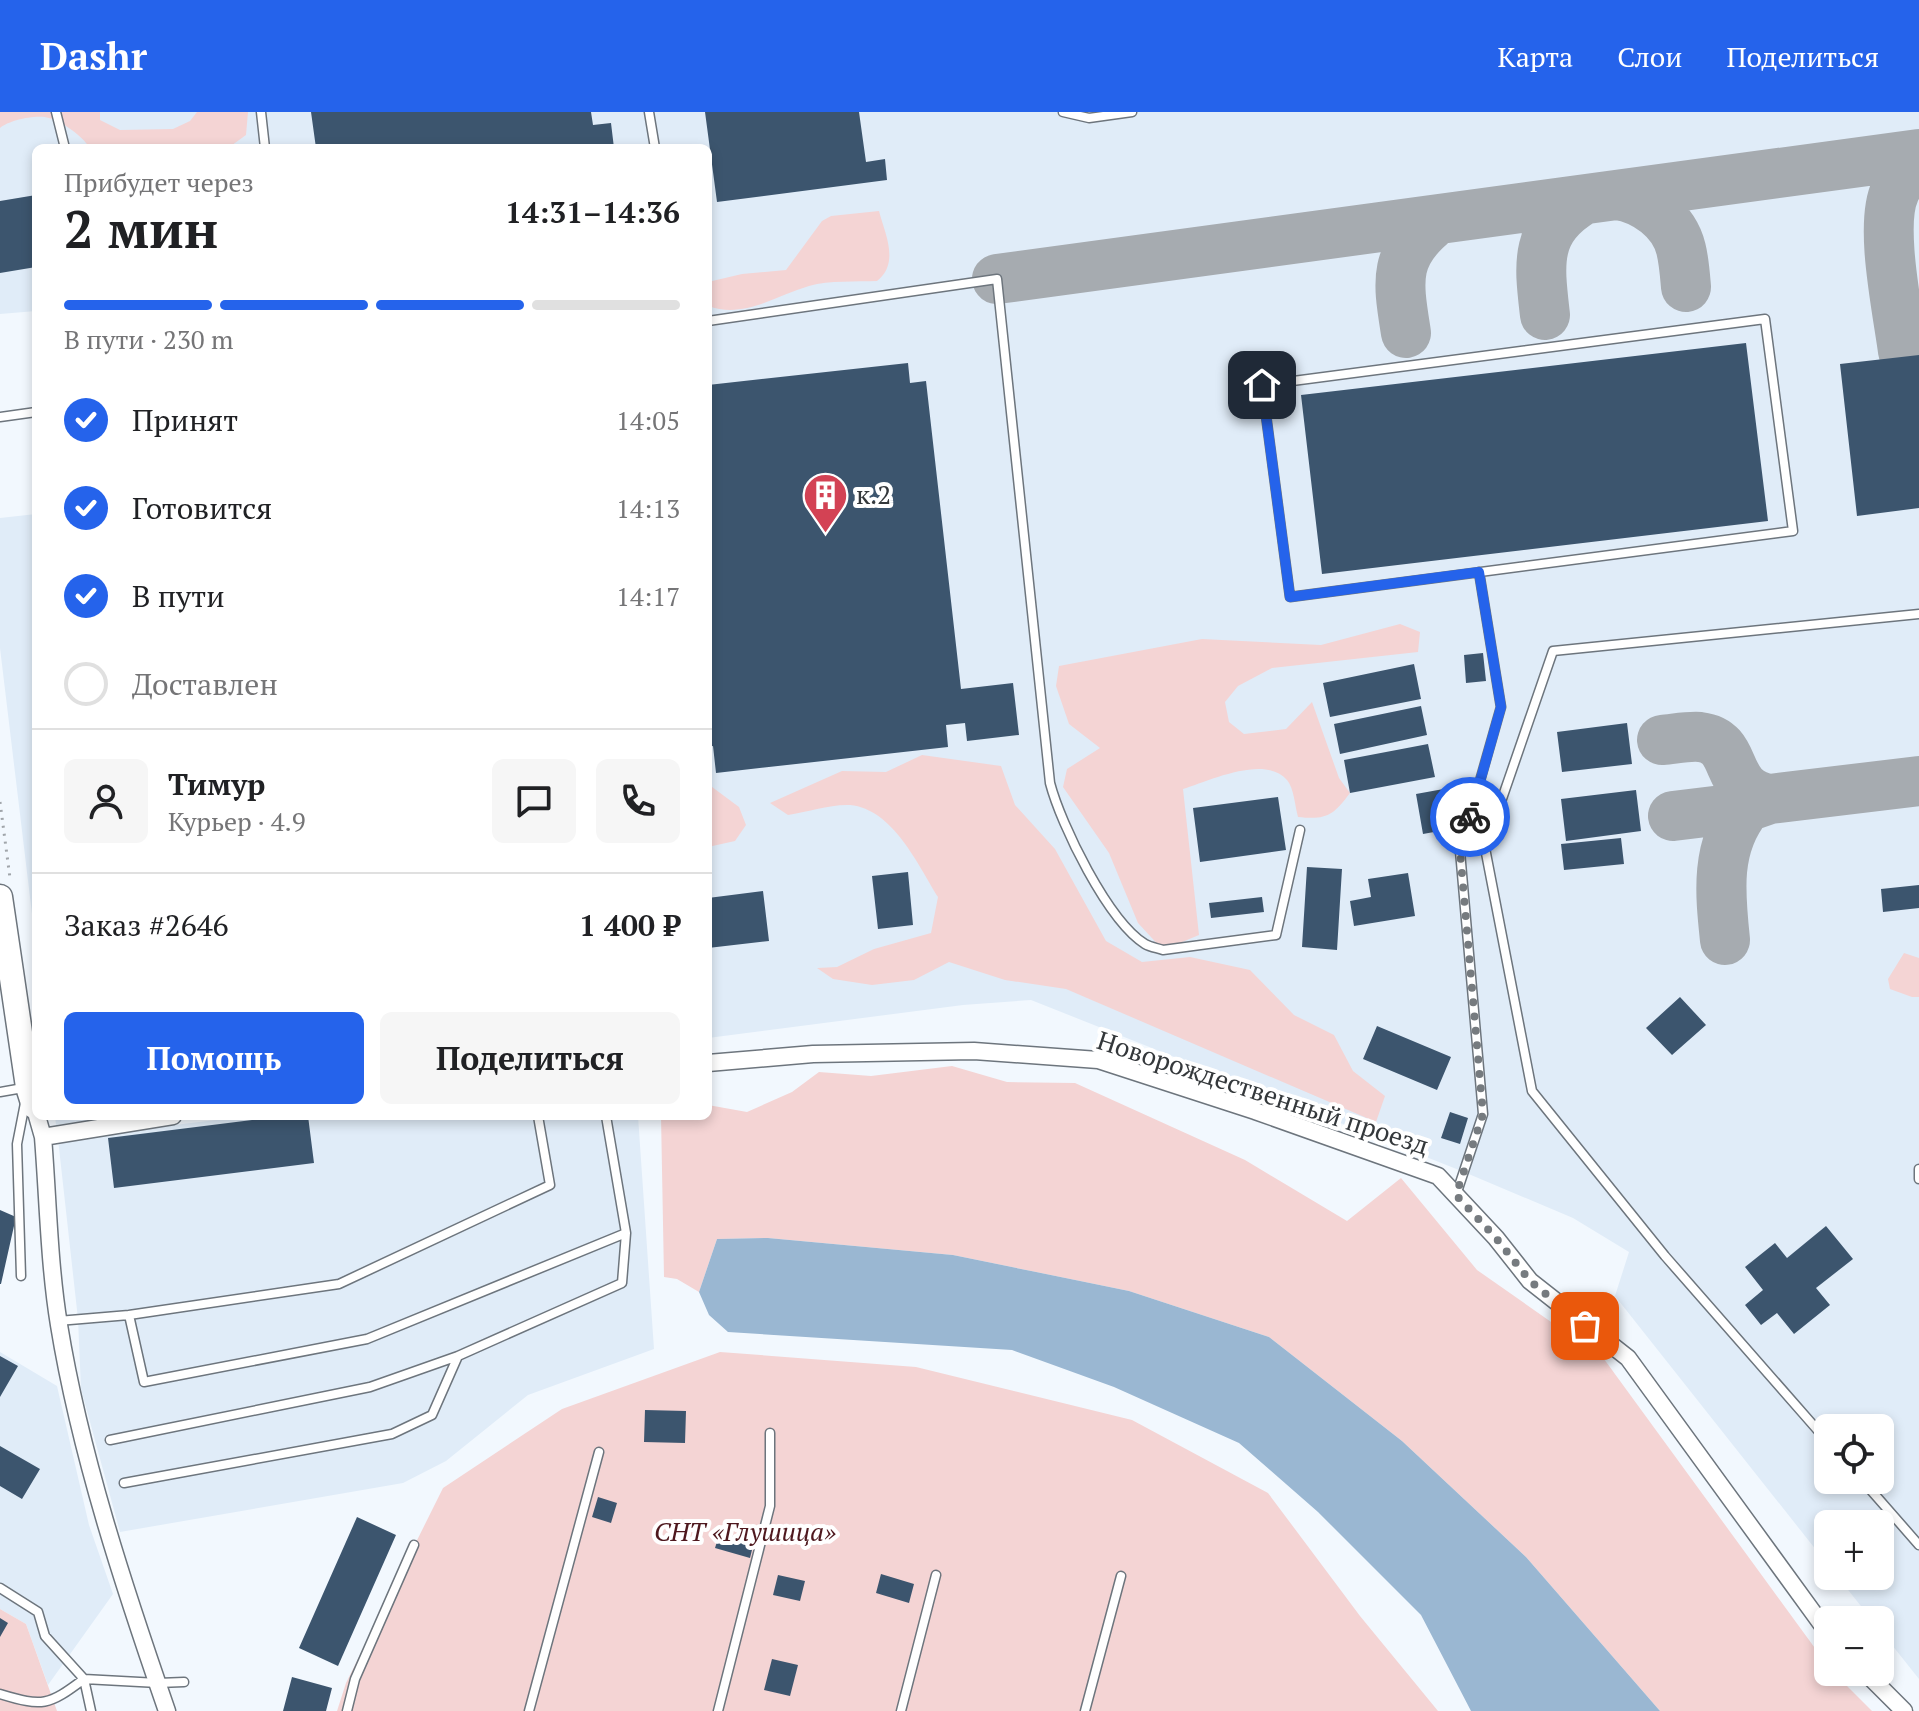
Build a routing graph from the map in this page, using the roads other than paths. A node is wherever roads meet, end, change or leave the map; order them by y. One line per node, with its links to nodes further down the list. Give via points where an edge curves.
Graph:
1 (56, 112): 6 (lane)
2 (261, 112): 7 (lane)
3 (649, 112): 8 (lane)
4 (1063, 112): 5 (lane, via 1089,118)
5 (1132, 112)
6 (64, 144)
7 (265, 144)
8 (654, 144)
9 (712, 320): 14 (lane, via 997,279 1050,783 1078,850 1118,919 1147,946 1163,950 1276,935)
10 (32, 413): 11 (lane)
11 (0, 417)
12 (1479, 572): 12 (lane, via 1290,597 1262,385 1765,319 1793,531); 28 (lane, via 1501,707 1460,851 1483,1114)
13 (1919, 614): 34 (lane, via 1553,651 1485,848 1532,1091 1665,1256)
14 (1300, 830)
15 (0, 897): 17 (street)
16 (712, 1063): 28 (street, Новорождественный проезд, via 813,1054 974,1051 1098,1060 1438,1176)
17 (32, 1090)
18 (0, 1092): 19 (lane)
19 (32, 1101)
20 (32, 1107): 30 (lane, via 17,1144)
21 (40, 1120): 25 (street)
22 (158, 1120): 25 (street)
23 (539, 1120): 31 (lane, via 550,1185 339,1284)
24 (607, 1120): 29 (lane)
25 (49, 1148): 32 (street)
26 (1919, 1169): 27 (lane)
27 (1919, 1179)
28 (1456, 1195): 45 (street, Новорождественный проезд, via 1530,1281 1628,1358)
29 (626, 1233): 31 (lane, via 367,1339 144,1382); 33 (lane, via 622,1283)
30 (21, 1276)
31 (129, 1315): 32 (lane)
32 (58, 1321): 48 (street, via 127,1598)
33 (458, 1356): 36 (lane, via 370,1387); 38 (lane, via 432,1415 392,1434)
34 (1814, 1426)
35 (770, 1433): 55 (lane, via 770,1506)
36 (110, 1440)
37 (599, 1452): 54 (lane)
38 (124, 1483)
39 (1874, 1494): 41 (lane)
40 (414, 1545): 53 (lane, via 355,1679)
41 (1919, 1545)
42 (936, 1575): 56 (lane)
43 (1121, 1576): 57 (lane)
44 (0, 1588): 46 (lane, via 38,1612 45,1636)
45 (1814, 1614)
46 (84, 1679): 48 (lane); 50 (lane, via 54,1702 28,1703); 51 (lane)
47 (184, 1682): 48 (lane)
48 (158, 1683): 52 (street)
49 (1879, 1686): 58 (street)
50 (0, 1694)
51 (91, 1711)
52 (167, 1711)
53 (347, 1711)
54 (529, 1711)
55 (718, 1711)
56 (901, 1711)
57 (1085, 1711)
58 (1904, 1711)

